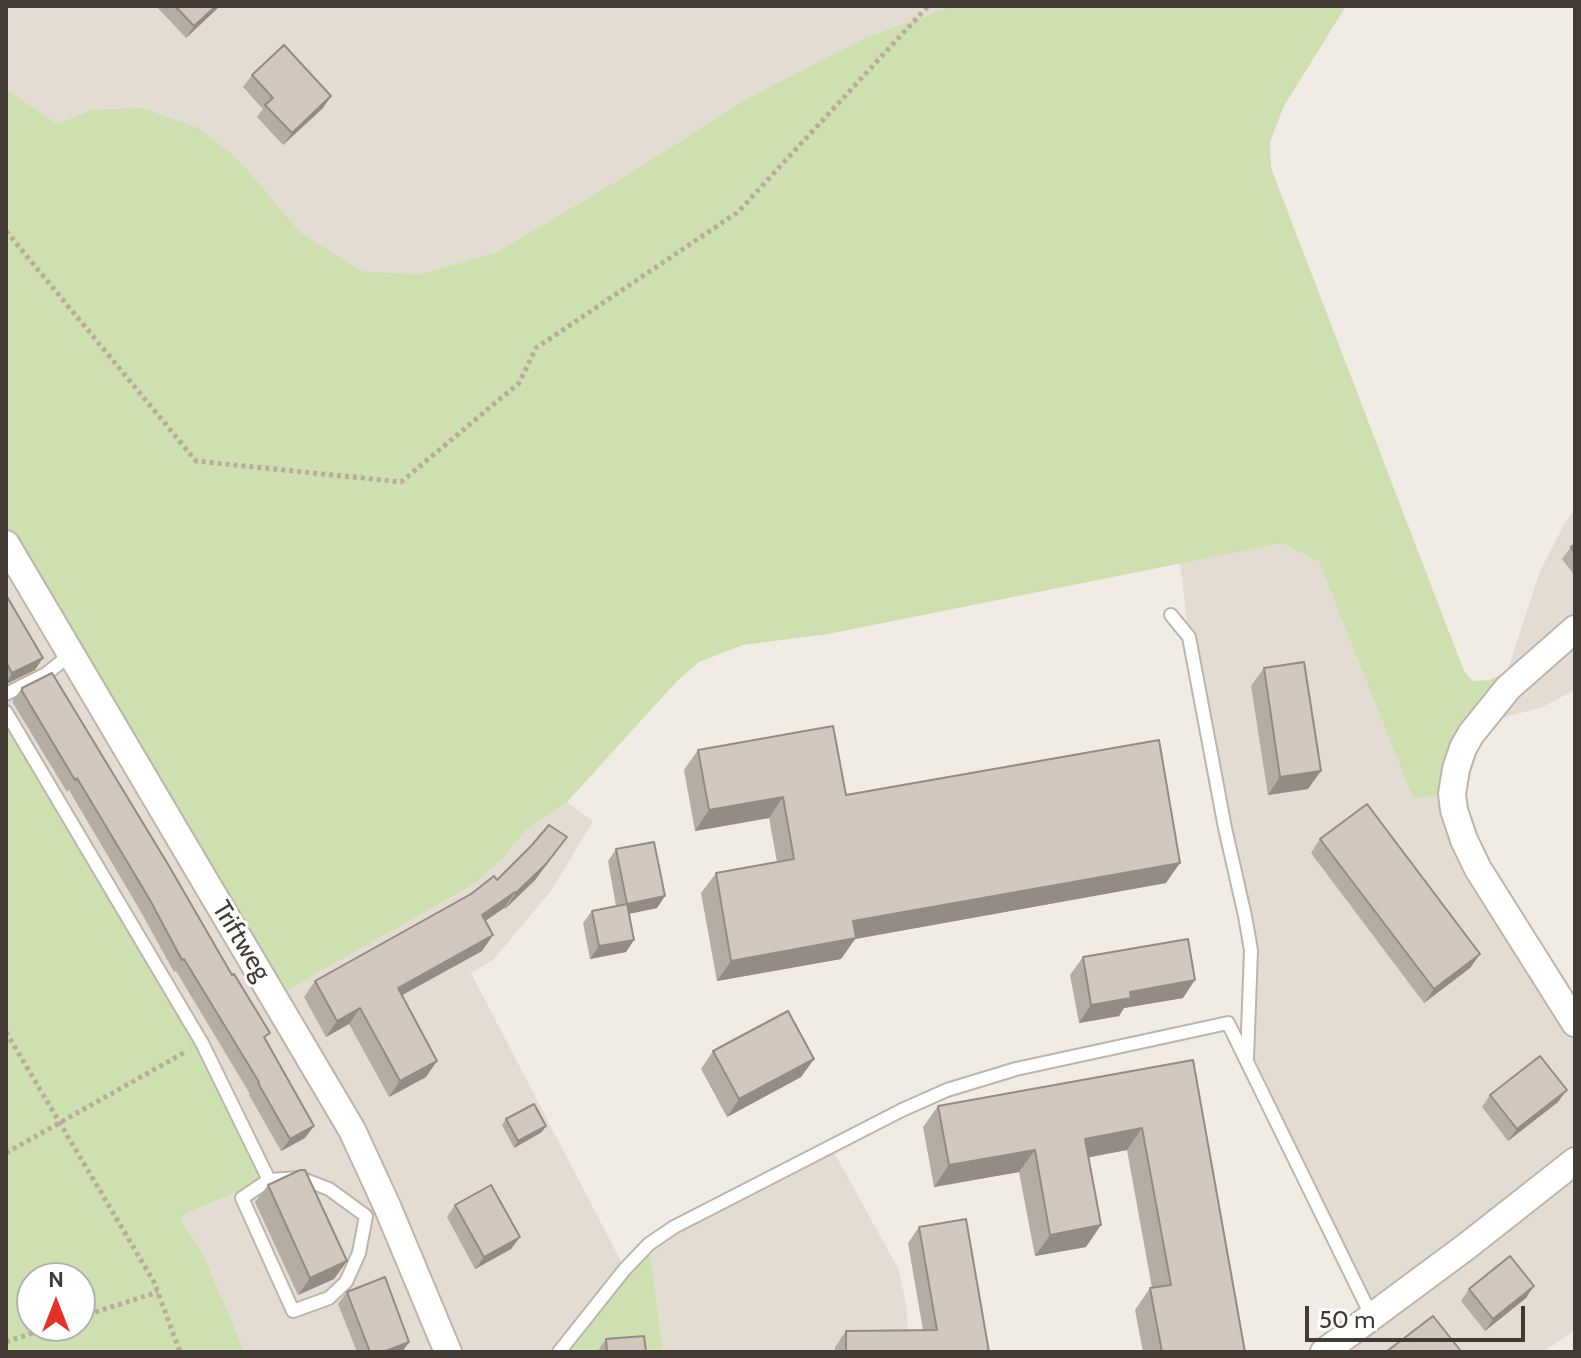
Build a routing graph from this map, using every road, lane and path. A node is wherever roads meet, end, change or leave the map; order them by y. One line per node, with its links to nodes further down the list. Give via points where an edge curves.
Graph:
1 (928, 6): 2 (path, via 738,212 536,348 519,383 401,482 196,461)
2 (6, 231)
3 (6, 544): 6 (street, Triftweg)
4 (1171, 615): 12 (lane, via 1189,637 1251,950)
5 (1575, 629): 9 (street, via 1508,688 1471,734 1452,794 1478,869)
6 (71, 654): 7 (lane); 17 (street, Triftweg, via 352,1130)
7 (6, 694)
8 (6, 712): 11 (lane)
9 (1575, 1023)
10 (6, 1032): 13 (path)
11 (202, 1043): 13 (path); 16 (lane)
12 (1247, 1062): 20 (lane); 23 (lane, via 1228,1023 1016,1069 947,1090 674,1227 625,1269)
13 (59, 1122): 14 (path); 18 (path)
14 (6, 1153)
15 (1575, 1161): 20 (street)
16 (269, 1180): 17 (lane, via 300,1178); 17 (lane, via 242,1198 293,1311 329,1298 346,1282)
17 (377, 1211): 22 (street, Triftweg)
18 (158, 1292): 19 (path); 21 (path)
19 (96, 1312)
20 (1372, 1317): 24 (street)
21 (180, 1352)
22 (448, 1352)
23 (559, 1352)
24 (1324, 1352)

